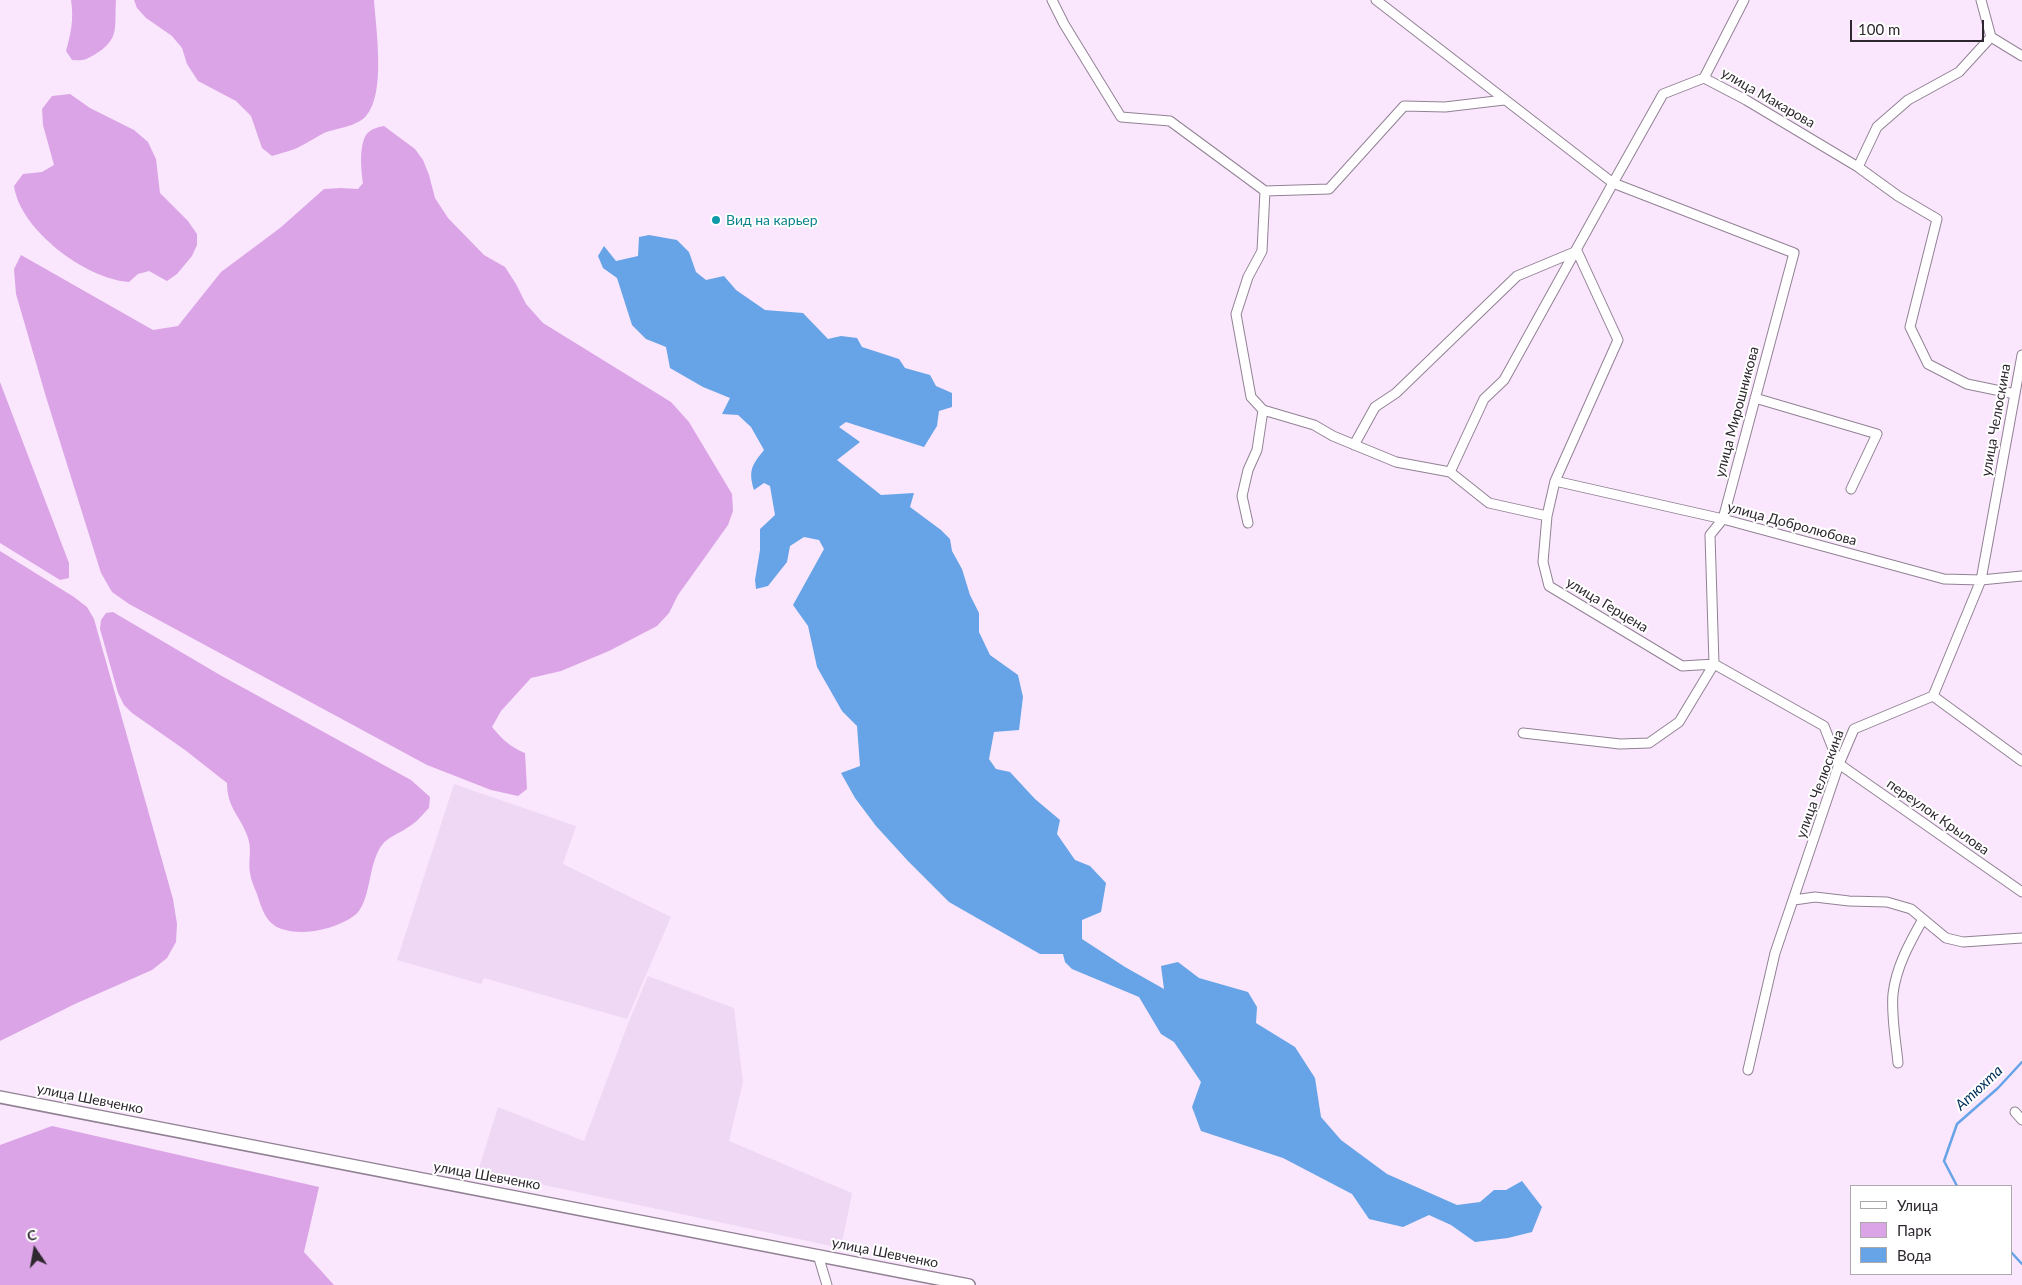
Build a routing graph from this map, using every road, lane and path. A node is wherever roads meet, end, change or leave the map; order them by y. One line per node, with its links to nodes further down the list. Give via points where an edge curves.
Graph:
1 (1052, 0): 11 (street, via 1121,117 1170,121)
2 (1376, 0): 8 (street)
3 (1744, 0): 7 (street)
4 (1981, 0): 5 (street)
5 (1991, 37): 6 (street); 9 (street, via 1959,72 1908,100 1877,127)
6 (2022, 56)
7 (1704, 78): 9 (street, улица Макарова); 10 (street, улица Макарова, via 1663,94)
8 (1504, 100): 10 (street); 11 (street, via 1445,107 1404,106 1328,189)
9 (1858, 167): 14 (street, улица Макарова, via 1936,219 1910,327 1928,364 1967,384)
10 (1613, 183): 12 (street, улица Макарова); 15 (street, улица Мирошникова, via 1794,253)
11 (1265, 191): 16 (street, via 1262,250 1248,277 1236,314 1252,397)
12 (1577, 251): 17 (street, via 1517,276 1396,393 1375,407); 18 (street, улица Макарова, via 1504,380 1484,399); 19 (street, улица Герцена, via 1618,340)
13 (2022, 355): 14 (street, улица Челюскина)
14 (2015, 394): 25 (street, улица Челюскина)
15 (1755, 398): 20 (street, via 1877,434); 22 (street, улица Мирошникова)
16 (1263, 410): 17 (street, via 1314,425); 23 (street, via 1257,450 1242,496)
17 (1354, 445): 18 (street, via 1396,462)
18 (1450, 472): 21 (street, via 1489,503)
19 (1555, 481): 21 (street, улица Герцена); 22 (street, улица Добролюбова)
20 (1851, 488)
21 (1548, 516): 26 (street, улица Герцена, via 1543,562 1549,586 1682,666)
22 (1723, 519): 25 (street, улица Добролюбова, via 1944,579); 26 (street, улица Мирошникова, via 1710,535)
23 (1248, 523)
24 (2022, 576): 25 (street, улица Добролюбова)
25 (1981, 580): 27 (street, улица Челюскина)
26 (1714, 664): 28 (street, via 1679,722 1649,743 1620,744); 30 (street, via 1824,726)
27 (1933, 696): 29 (street); 30 (street, улица Челюскина, via 1854,729)
28 (1523, 733)
29 (2022, 761)
30 (1839, 764): 31 (street, переулок Крылова); 32 (street, улица Челюскина)
31 (2022, 892)
32 (1794, 900): 33 (street, via 1815,897 1887,902 1911,909); 36 (street, улица Челюскина, via 1775,953)
33 (1923, 919): 34 (street, via 1946,938 1963,942); 35 (street, via 1908,944 1893,994)
34 (2022, 938)
35 (1898, 1063)
36 (1748, 1070)
37 (0, 1097): 40 (street, улица Шевченко)
38 (2016, 1112): 39 (street)
39 (2022, 1120)
40 (818, 1255): 41 (street, улица Шевченко); 42 (street)
41 (961, 1284)
42 (827, 1285)

